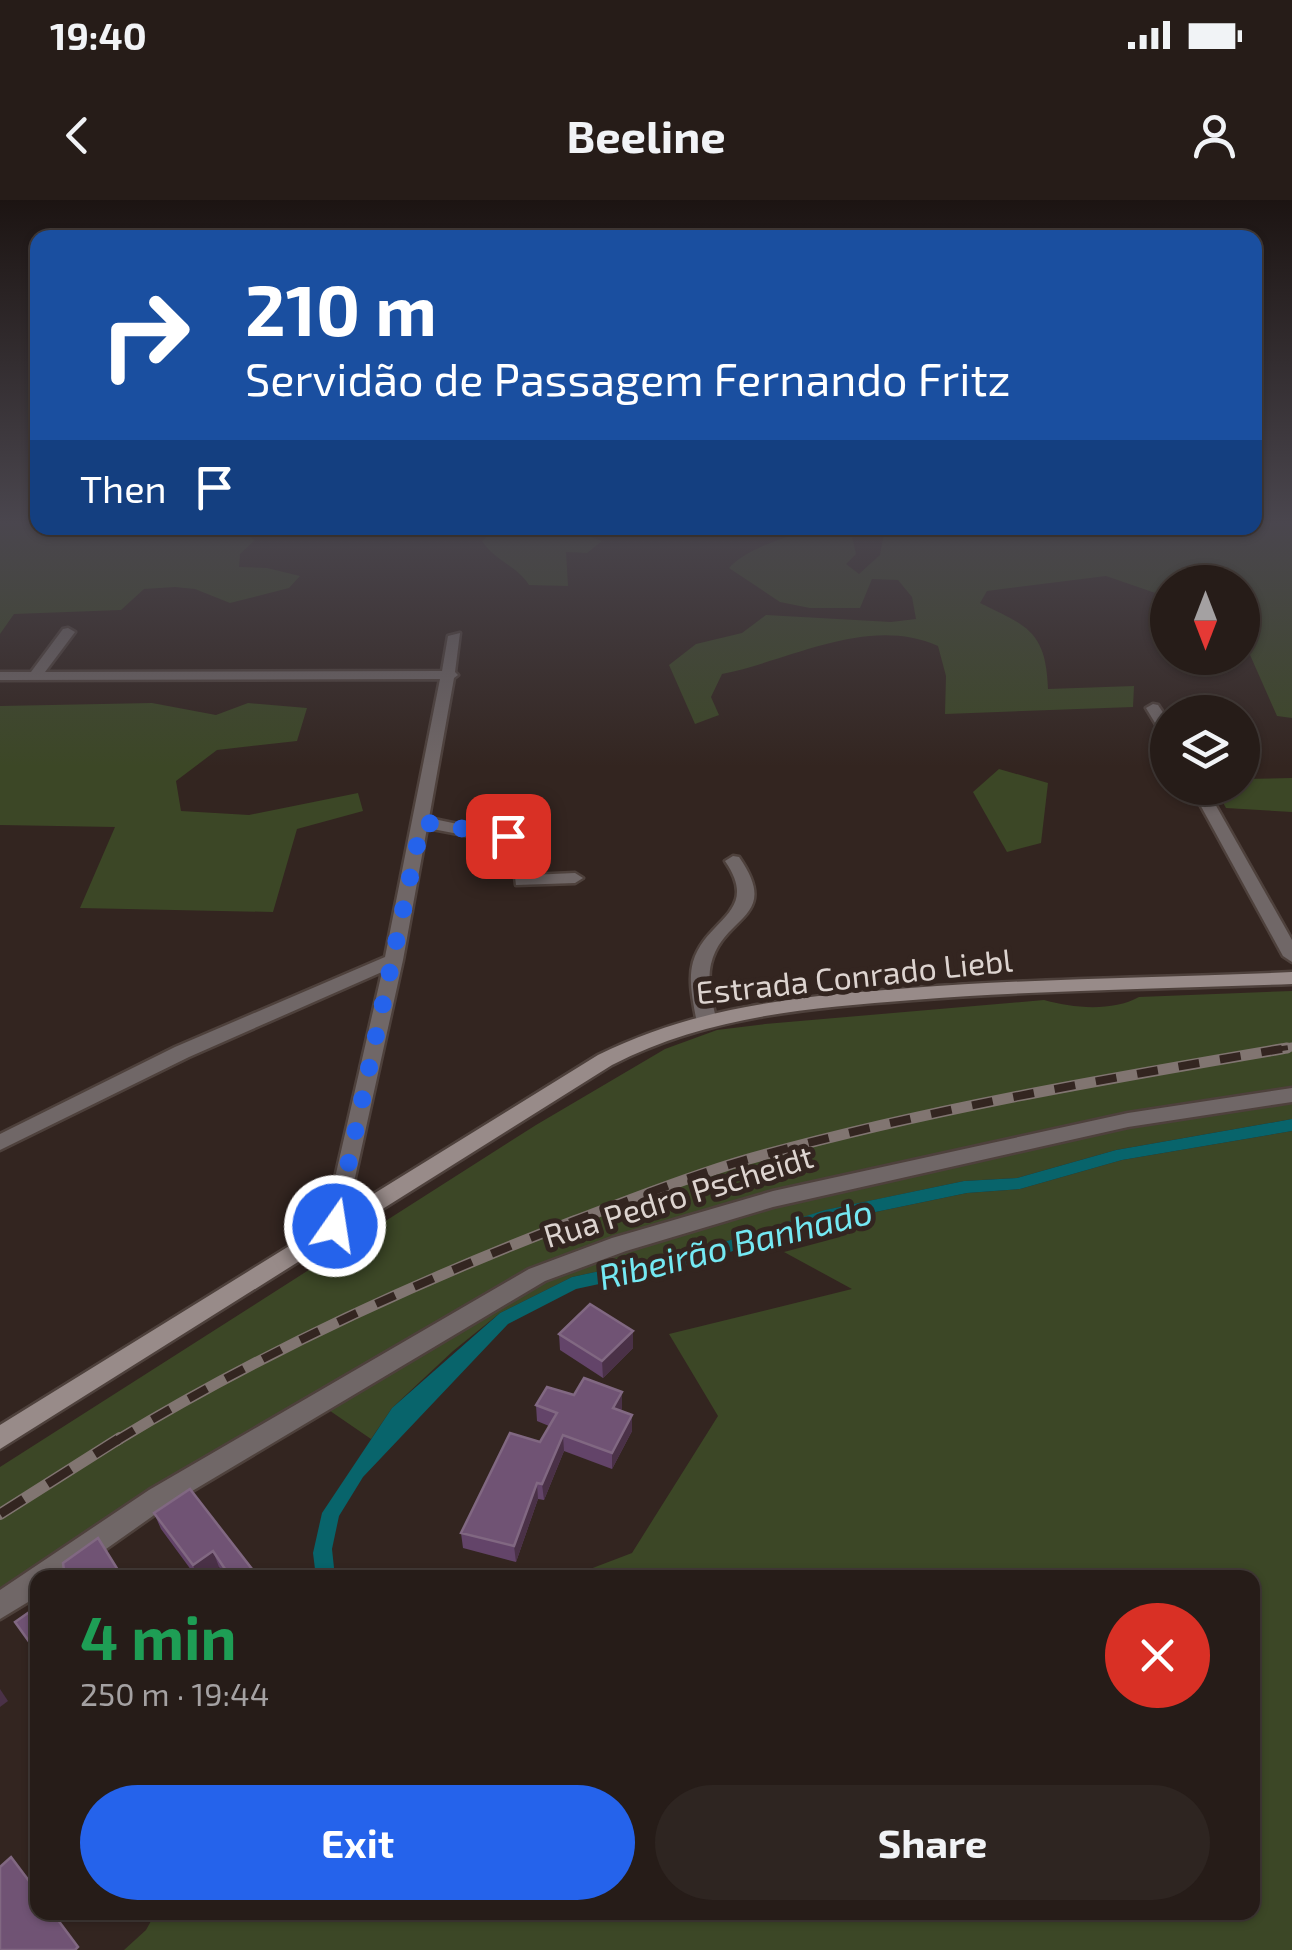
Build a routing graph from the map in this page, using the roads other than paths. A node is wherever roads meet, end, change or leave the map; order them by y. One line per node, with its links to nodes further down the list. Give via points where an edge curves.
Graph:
1 (68, 632): 5 (street)
2 (455, 636): 3 (street)
3 (451, 675): 5 (street); 7 (street)
4 (0, 676): 5 (street)
5 (35, 676)
6 (1208, 805): 10 (street)
7 (422, 822): 9 (street, via 519,841 522,881); 11 (street)
8 (733, 861): 13 (street, via 748,892 701,966)
9 (575, 878)
10 (1292, 956)
11 (394, 960): 15 (street, via 182,1052); 16 (street)
12 (1292, 978): 13 (main road, Estrada Conrado Liebl, via 939,992)
13 (706, 1018): 16 (main road, Estrada Conrado Liebl, via 628,1046)
14 (1292, 1095): 18 (street, Rua Pedro Pscheidt, via 1128,1120 773,1198 537,1274 158,1498)
15 (0, 1142)
16 (335, 1226): 17 (main road, Estrada Conrado Liebl)
17 (0, 1438)
18 (52, 1570)
19 (30, 1585): 20 (street, Rua Pedro Pscheidt)
20 (0, 1606)

